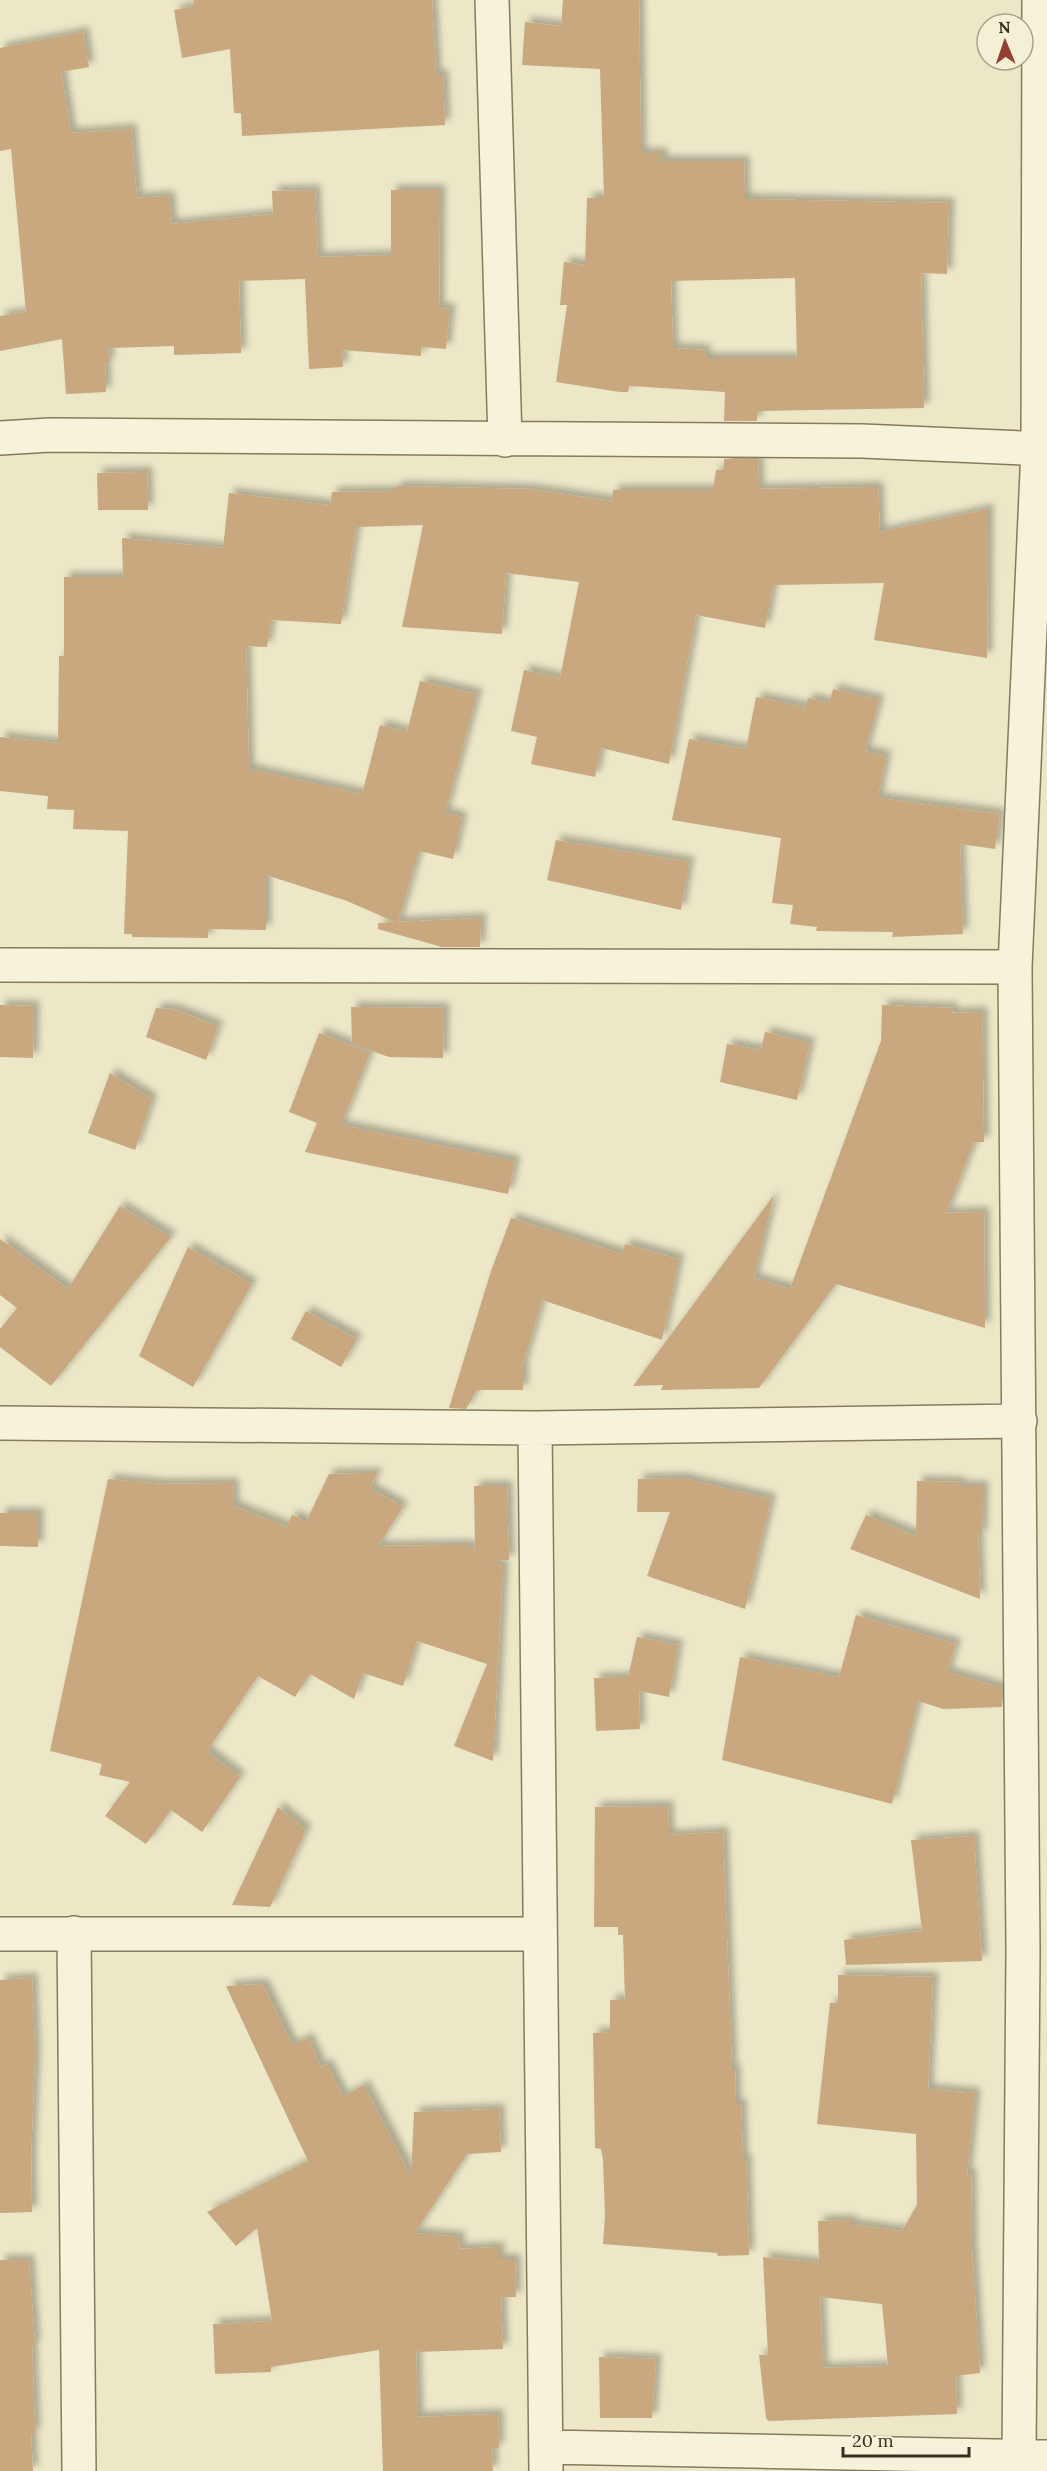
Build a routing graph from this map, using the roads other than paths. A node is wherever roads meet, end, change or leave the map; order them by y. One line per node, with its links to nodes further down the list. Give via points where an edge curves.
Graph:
1 (492, 0): 4 (street)
2 (1040, 0): 5 (street)
3 (0, 438): 4 (street, via 50,435)
4 (505, 440): 5 (street, via 862,441)
5 (1042, 449): 7 (street)
6 (0, 965): 7 (street)
7 (1015, 967): 8 (street)
8 (1020, 1421): 10 (street); 14 (street)
9 (0, 1423): 10 (street)
10 (535, 1428): 13 (street)
11 (74, 1933): 12 (street); 13 (street); 17 (street)
12 (0, 1934)
13 (540, 1934): 16 (street)
14 (1035, 1952): 15 (street)
15 (1033, 2457): 16 (street)
16 (546, 2459)
17 (79, 2471)

